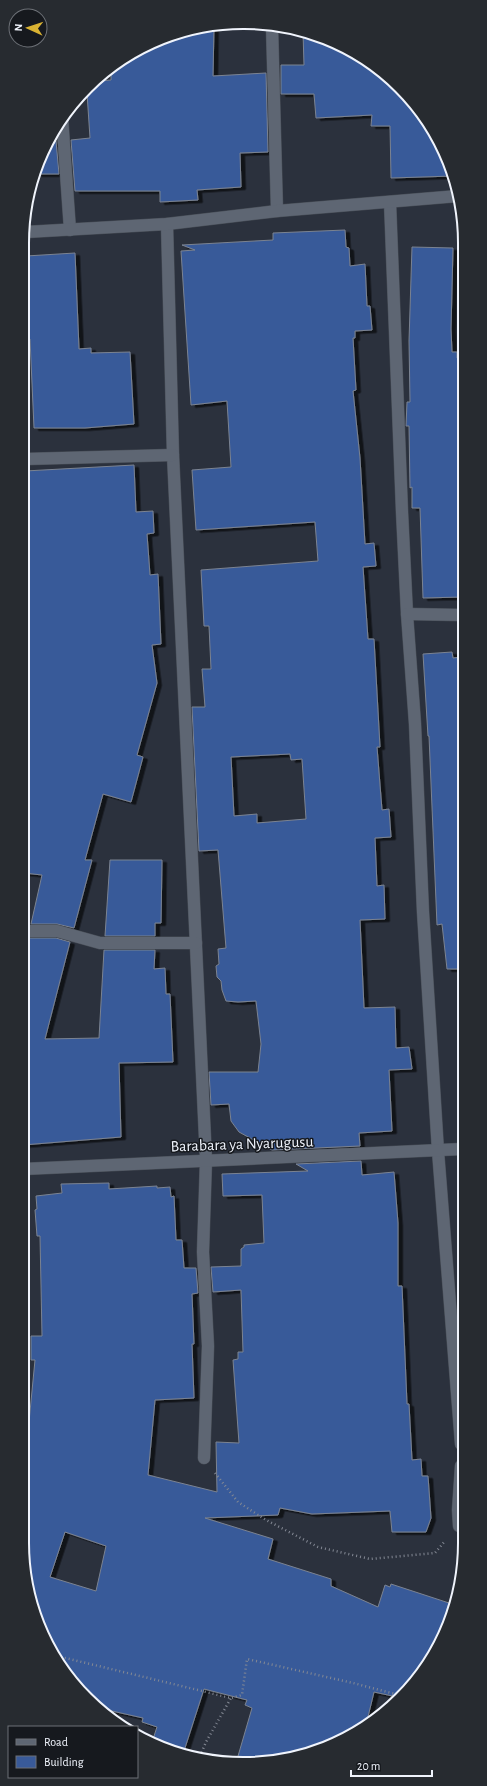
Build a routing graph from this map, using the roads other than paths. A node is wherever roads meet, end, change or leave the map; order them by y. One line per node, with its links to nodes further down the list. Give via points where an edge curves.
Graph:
1 (272, 31): 5 (street)
2 (63, 128): 7 (street)
3 (453, 196): 4 (street)
4 (390, 202): 5 (street); 11 (street)
5 (277, 211): 6 (street)
6 (167, 224): 7 (street); 9 (street)
7 (70, 230): 8 (street)
8 (29, 232)
9 (173, 455): 10 (street); 14 (street)
10 (29, 459)
11 (406, 614): 12 (street); 16 (street, via 415,724 423,912)
12 (458, 615)
13 (29, 931): 14 (street, via 57,931 100,943)
14 (196, 943): 17 (street)
15 (458, 1149): 16 (street, Barabara ya Nyarugusu)
16 (438, 1150): 17 (street, Barabara ya Nyarugusu); 19 (street)
17 (206, 1160): 18 (street, Barabara ya Nyarugusu); 20 (street, via 203,1252 208,1346)
18 (29, 1169)
19 (458, 1406)
20 (204, 1458)

